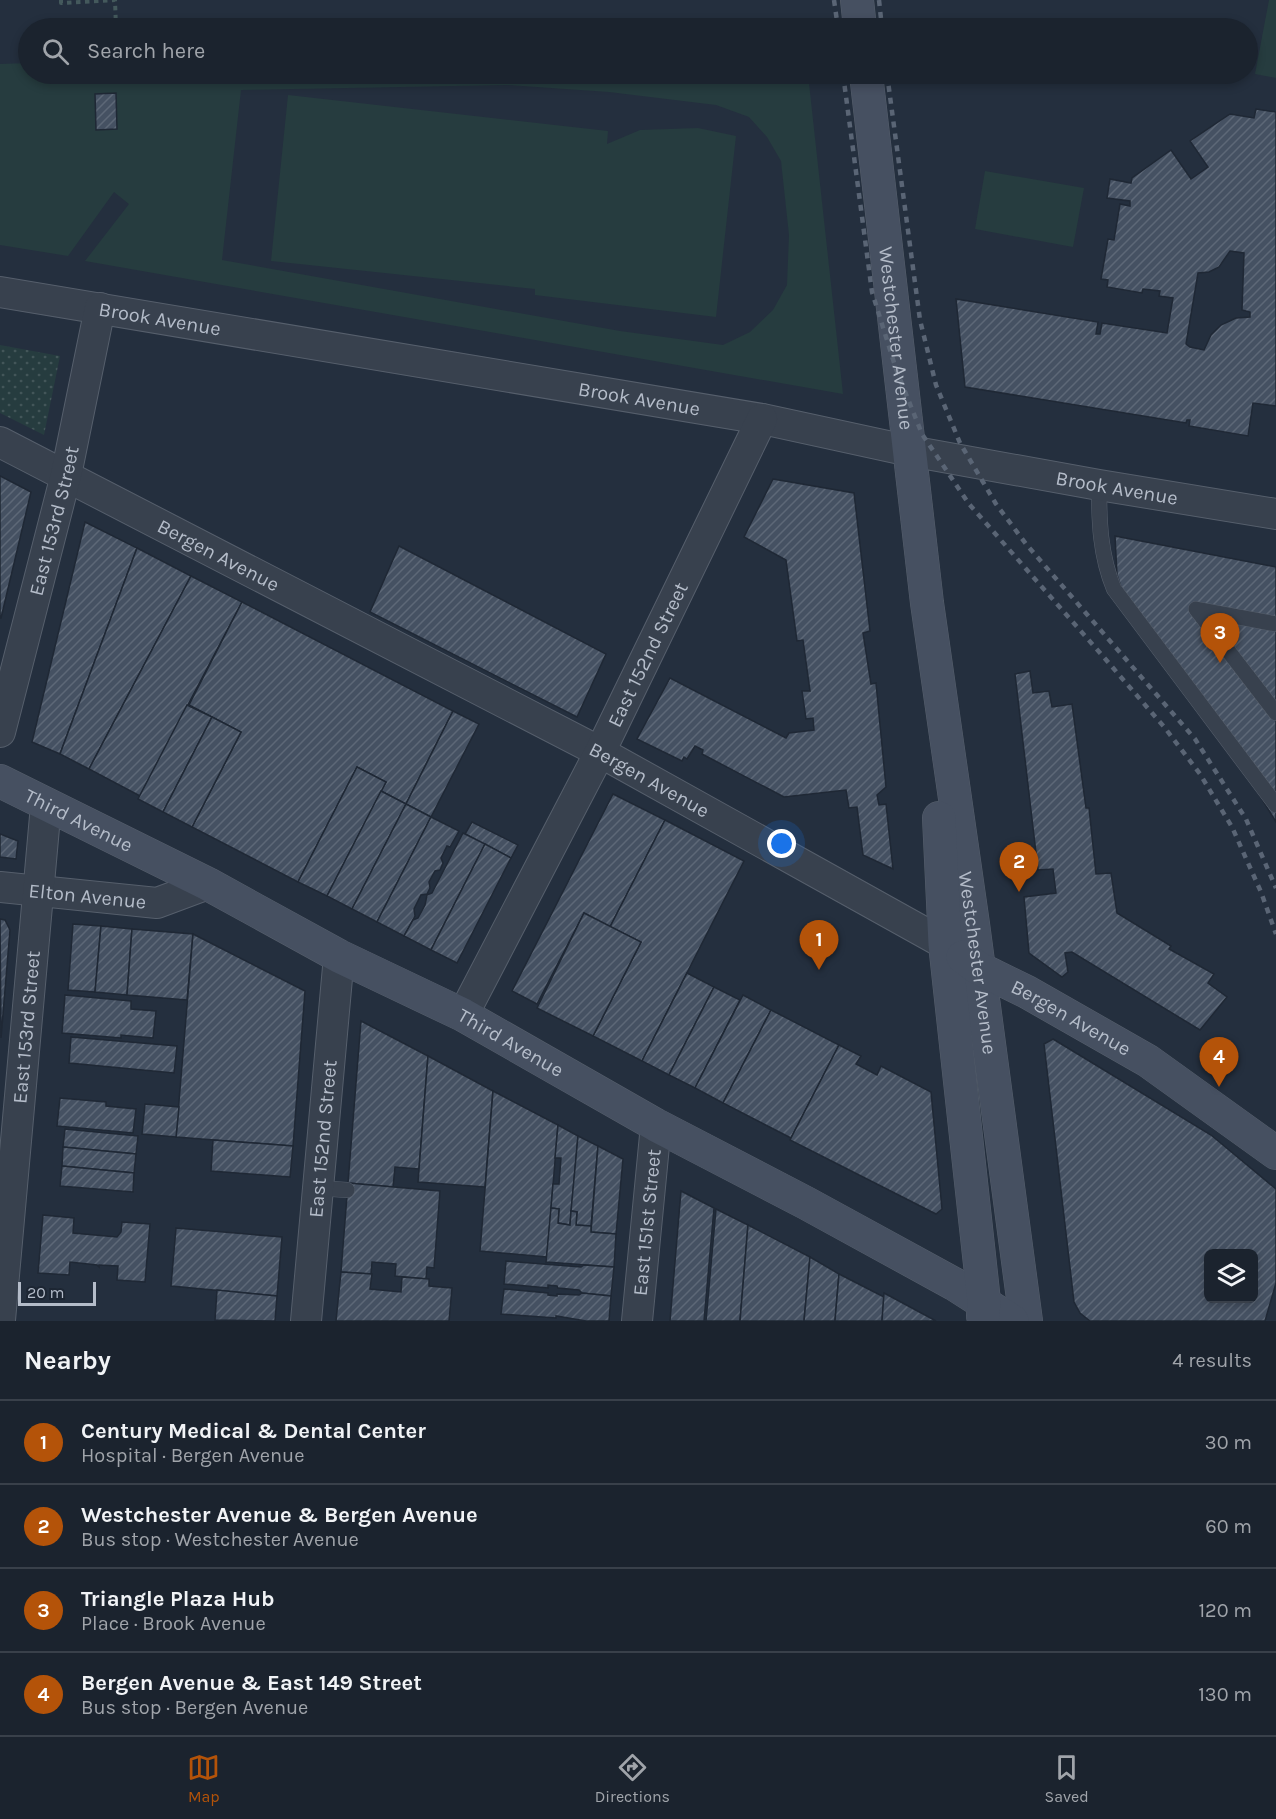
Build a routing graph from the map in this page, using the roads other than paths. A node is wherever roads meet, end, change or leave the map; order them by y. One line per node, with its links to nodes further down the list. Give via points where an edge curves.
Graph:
1 (857, 0): 2 (main road)
2 (859, 18)
3 (867, 84): 8 (main road, Westchester Avenue)
4 (0, 292): 5 (street, Brook Avenue)
5 (100, 308): 6 (street, Brook Avenue); 9 (street, East 153rd Street)
6 (762, 419): 8 (street, Brook Avenue); 17 (street, East 152nd Street)
7 (0, 442): 9 (street, Bergen Avenue)
8 (910, 451): 10 (street, Brook Avenue); 12 (main road, Westchester Avenue)
9 (66, 475): 16 (street, East 153rd Street); 17 (street, Bergen Avenue)
10 (1099, 485): 11 (street, Brook Avenue); 20 (lane, via 1102,552 1114,589)
11 (1276, 514)
12 (927, 603): 24 (main road, Westchester Avenue); 26 (main road, Westchester Avenue)
13 (1276, 624): 14 (lane, via 1196,609)
14 (1269, 697): 15 (lane)
15 (1276, 713)
16 (0, 732)
17 (600, 752): 24 (street, Bergen Avenue); 27 (street, East 152nd Street)
18 (0, 781): 19 (main road, Third Avenue)
19 (46, 805): 21 (main road, Third Avenue); 23 (street, East 153rd Street)
20 (1276, 805)
21 (208, 884): 23 (street, Elton Avenue, via 157,903); 25 (main road, Third Avenue)
22 (0, 887): 23 (street, Elton Avenue)
23 (38, 890): 31 (street, East 153rd Street)
24 (945, 944): 26 (main road, Bergen Avenue); 30 (main road, Westchester Avenue)
25 (339, 956): 27 (main road, Third Avenue); 32 (street, East 152nd Street, via 333,1189)
26 (978, 968): 29 (main road, Bergen Avenue, via 1148,1061); 35 (main road, Westchester Avenue)
27 (463, 1015): 28 (main road, Third Avenue)
28 (656, 1125): 30 (main road, Third Avenue, via 806,1203); 33 (street, East 151st Street)
29 (1276, 1153)
30 (983, 1311): 34 (main road, Third Avenue)
31 (0, 1320)
32 (306, 1321)
33 (637, 1321)
34 (1012, 1321)
35 (1026, 1321)

